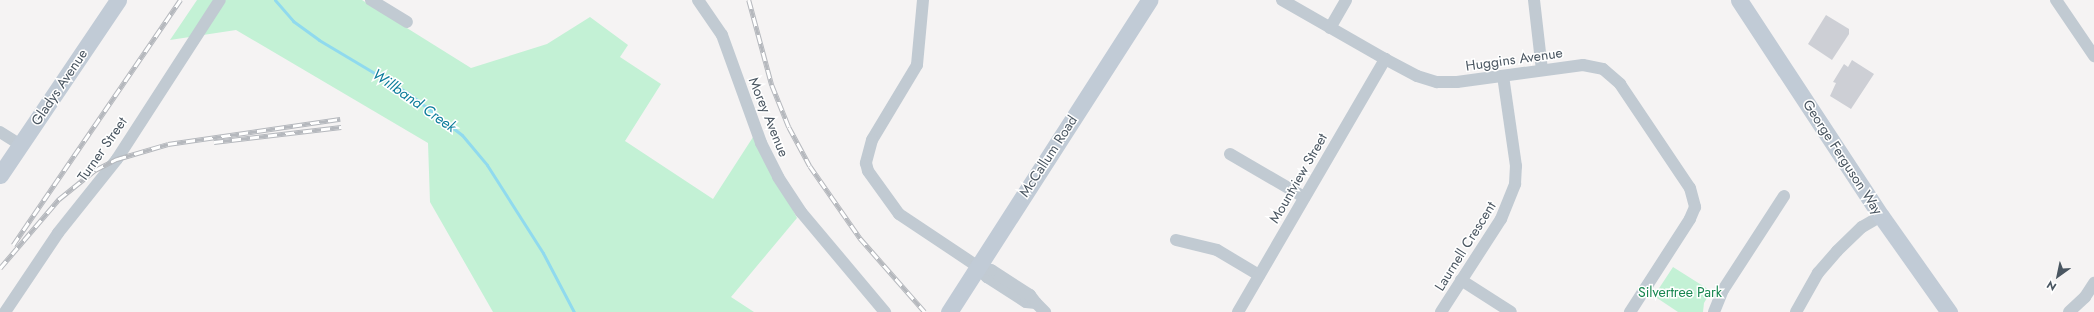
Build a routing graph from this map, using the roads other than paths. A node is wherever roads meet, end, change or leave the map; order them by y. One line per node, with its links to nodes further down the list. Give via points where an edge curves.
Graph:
1 (118, 0): 19 (main road, Gladys Avenue)
2 (220, 0): 30 (street, Turner Street, via 117,159 58,233)
3 (371, 0): 12 (street)
4 (698, 0): 31 (street, Morey Avenue, via 722,35 761,143 778,177 801,212)
5 (924, 0): 26 (street, via 917,65 872,140 866,163 868,172 899,214)
6 (1148, 0): 26 (main road, McCallum Road)
7 (1282, 0): 13 (street, Huggins Avenue)
8 (1346, 0): 13 (street)
9 (1534, 0): 16 (street)
10 (1739, 0): 24 (main road, George Ferguson Way)
11 (2056, 0): 14 (street)
12 (407, 22)
13 (1330, 28): 15 (street, Huggins Avenue)
14 (2094, 56)
15 (1385, 60): 17 (street, Huggins Avenue, via 1417,76 1437,82); 23 (street, Mountview Street)
16 (1542, 70): 17 (street, Huggins Avenue); 37 (street, Huggins Avenue, via 1583,65 1603,69 1615,79 1690,188 1695,207 1690,219)
17 (1503, 76): 28 (street, Laurnell Crescent, via 1516,166 1514,184 1501,219)
18 (0, 132): 19 (street)
19 (20, 145): 21 (main road, Gladys Avenue)
20 (1230, 154): 23 (street)
21 (0, 175)
22 (1784, 196): 38 (street, via 1723,290)
23 (1304, 197): 27 (street, Mountview Street)
24 (1881, 216): 39 (street, via 1862,226 1823,267); 40 (main road, George Ferguson Way)
25 (1176, 240): 27 (street, via 1216,250)
26 (977, 266): 32 (main road, McCallum Road); 33 (street, via 987,277 1026,302 1036,303)
27 (1259, 275): 34 (street, Mountview Street)
28 (1461, 280): 35 (street, Laurnell Crescent); 36 (street)
29 (2094, 283): 41 (street)
30 (5, 312)
31 (885, 312)
32 (948, 312)
33 (1046, 312)
34 (1238, 312)
35 (1441, 312)
36 (1511, 312)
37 (1630, 312)
38 (1714, 312)
39 (1796, 312)
40 (1949, 312)
41 (2070, 312)

